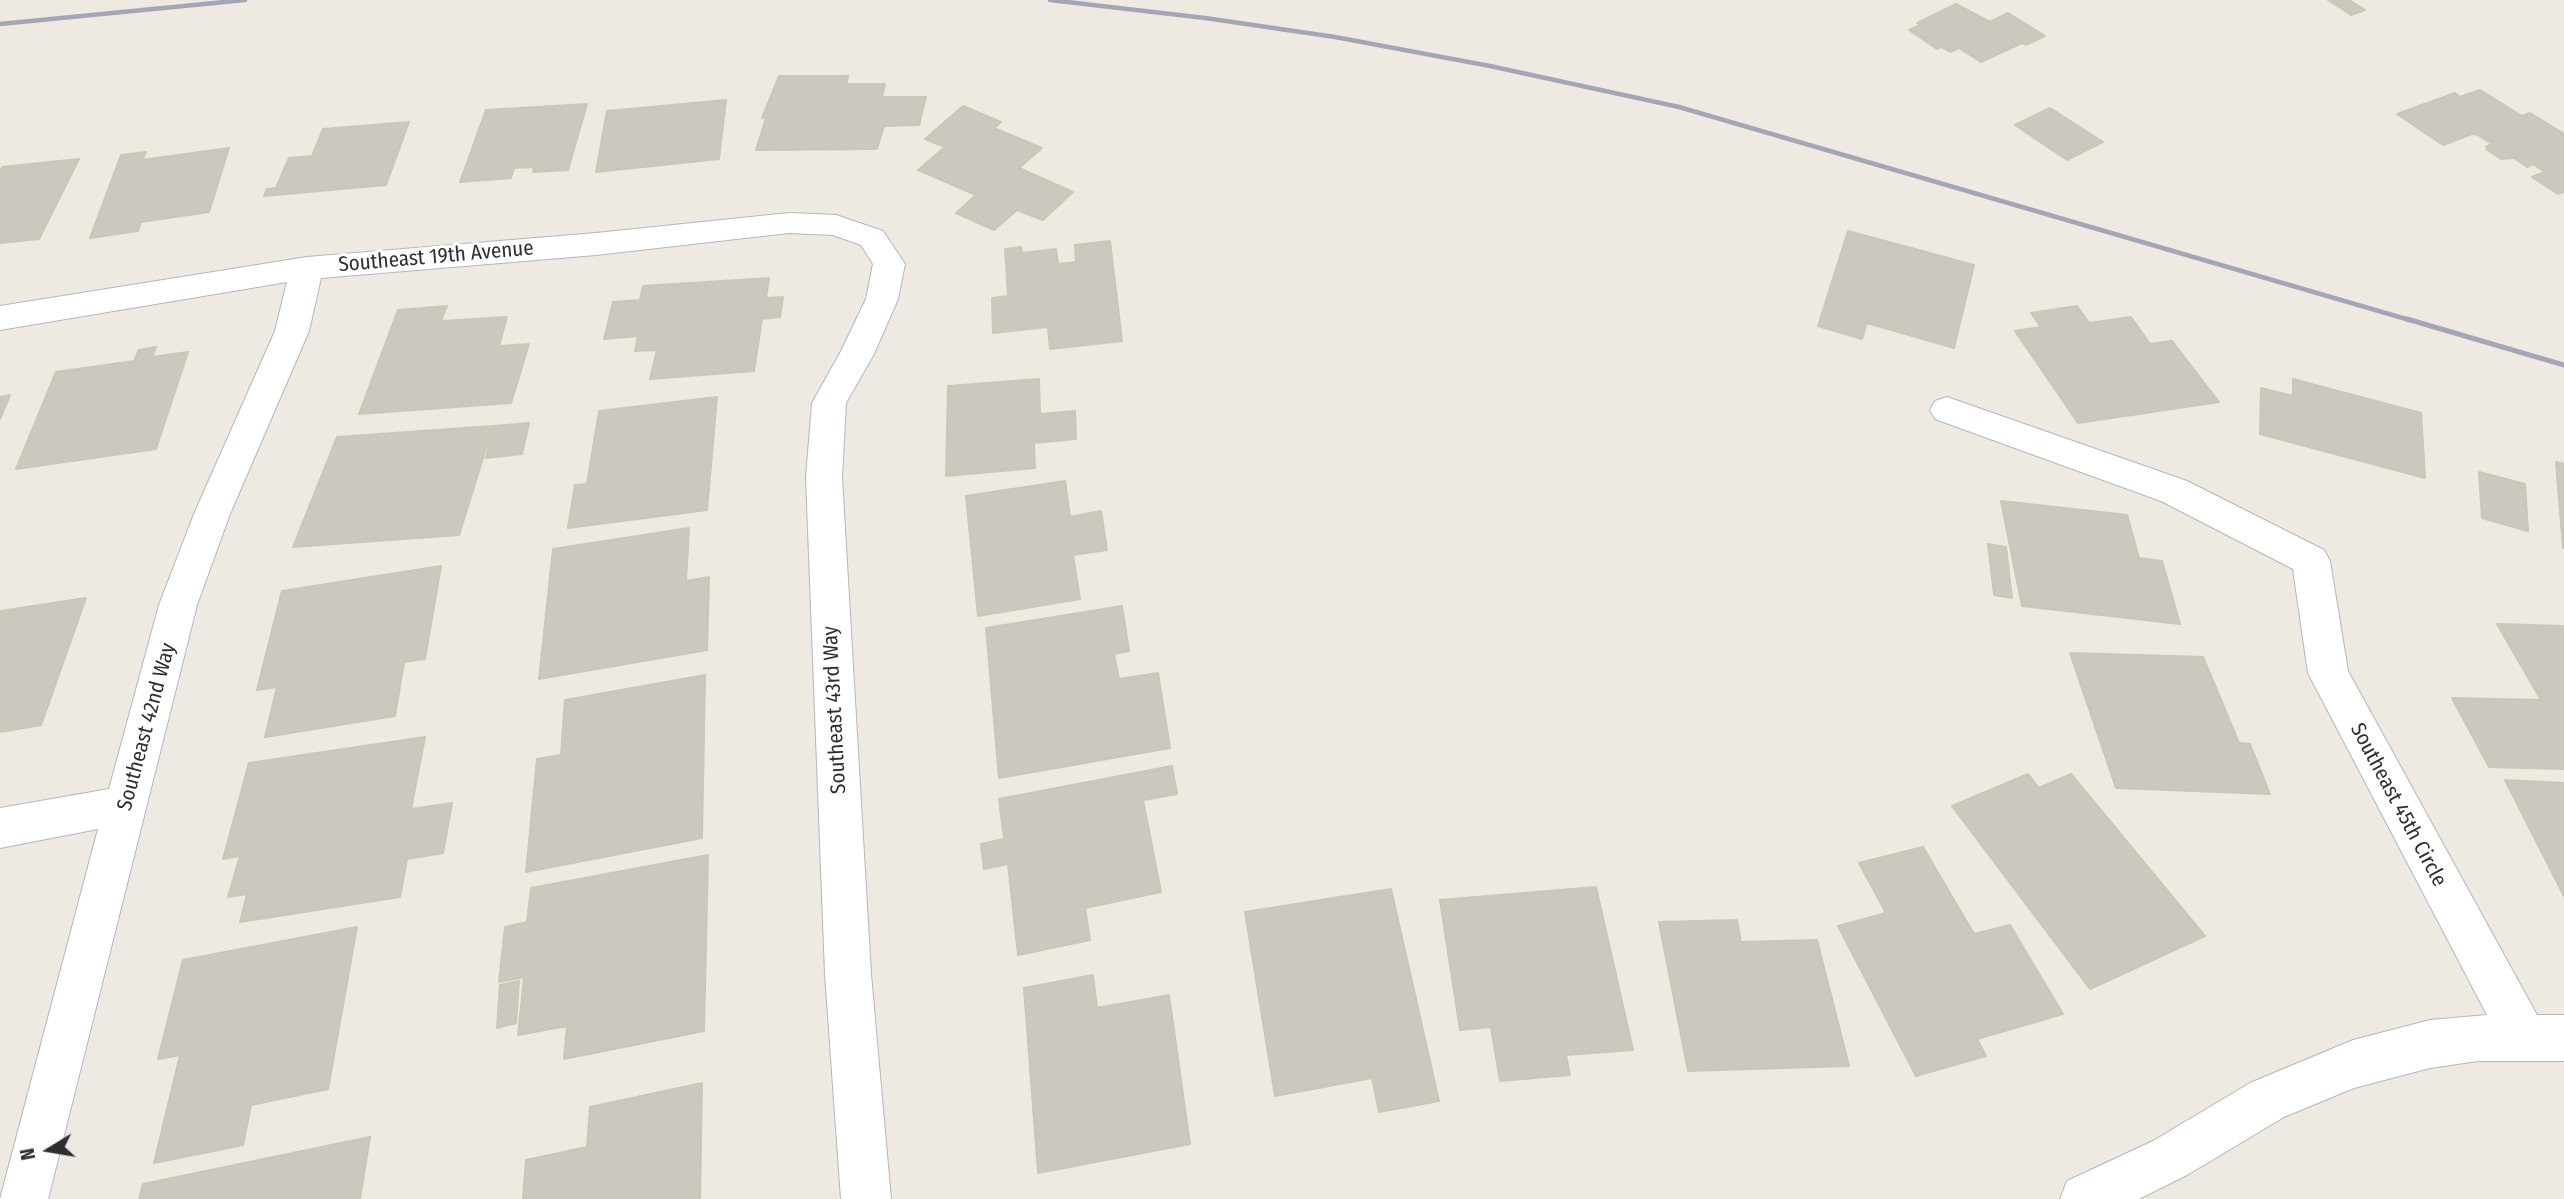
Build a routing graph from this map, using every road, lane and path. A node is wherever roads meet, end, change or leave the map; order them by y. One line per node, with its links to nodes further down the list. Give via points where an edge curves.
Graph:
1 (872, 238): 2 (street, Southeast 19th Avenue, via 836,225 789,223); 9 (street, Southeast 43rd Way, via 889,264 882,299 829,403 824,477 848,974)
2 (307, 268): 3 (street, Southeast 19th Avenue); 5 (street, Southeast 42nd Way, via 292,331 212,514 178,605)
3 (0, 318)
4 (1947, 410): 7 (street, Southeast 45th Circle, via 2174,491 2311,561 2328,673)
5 (126, 805): 6 (street); 8 (street, Southeast 42nd Way)
6 (0, 828)
7 (2544, 1037): 10 (street, via 2430,1044 2353,1064 2267,1100 2170,1158)
8 (23, 1199)
9 (866, 1199)
10 (2085, 1199)

